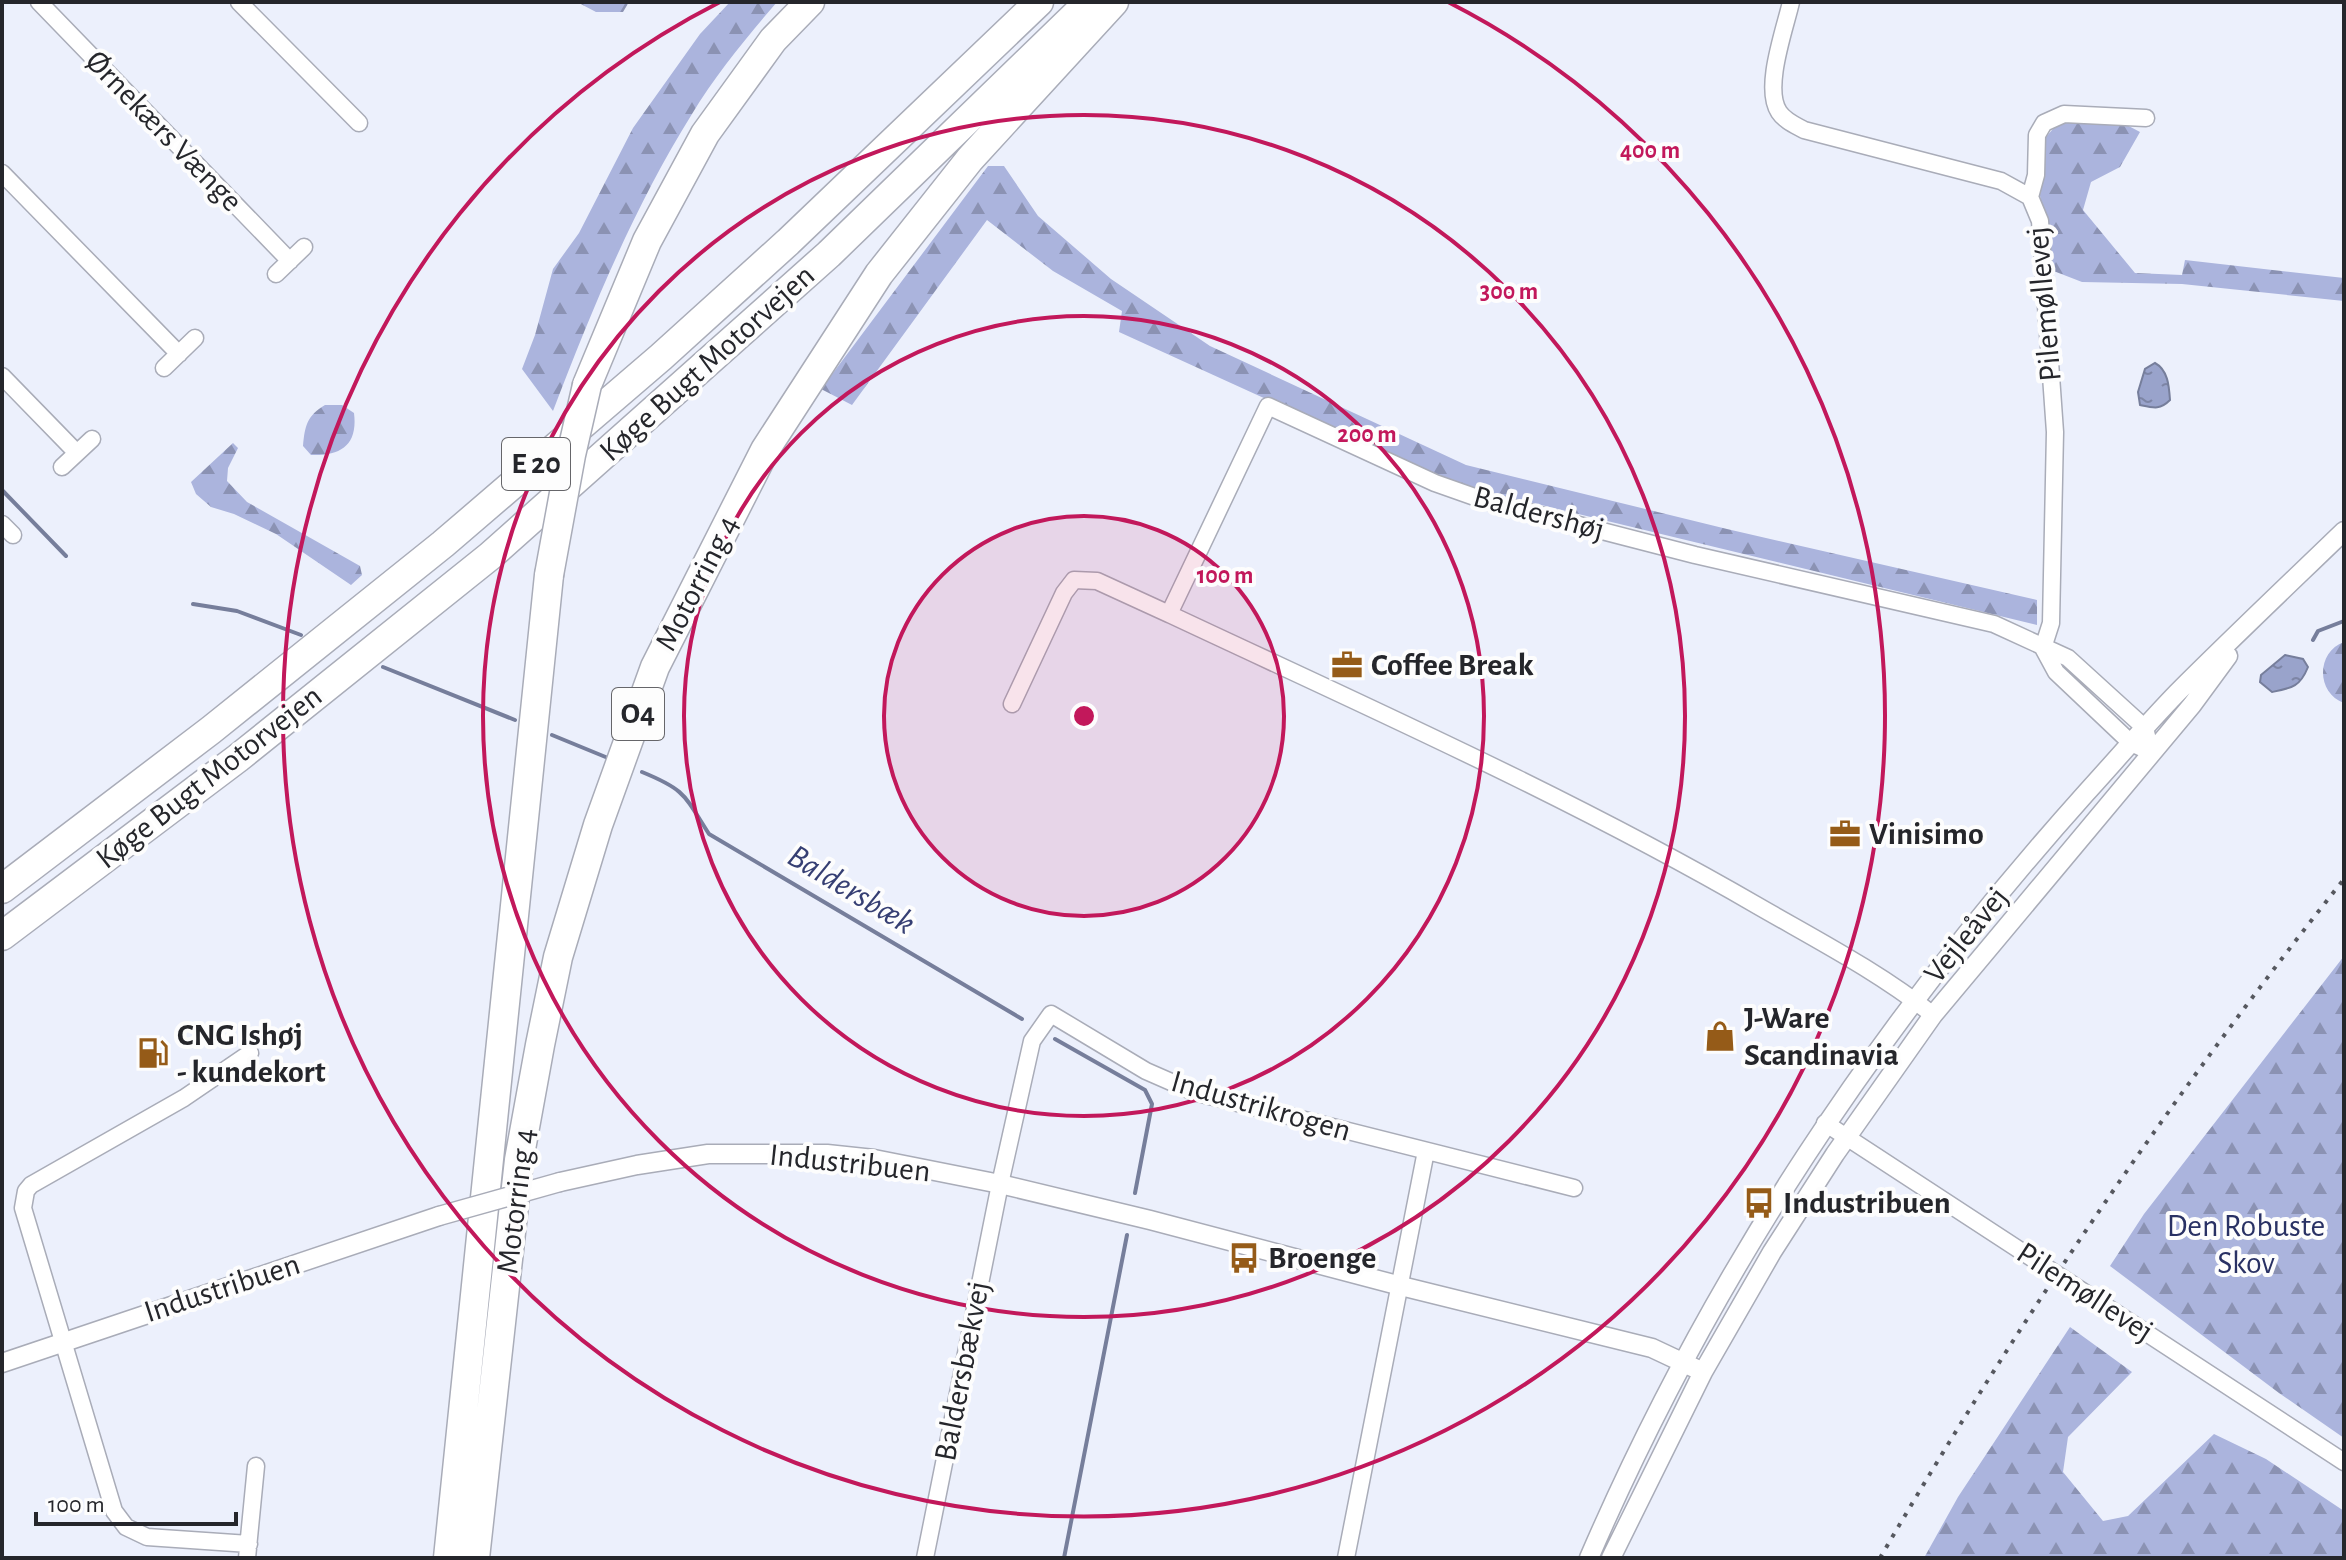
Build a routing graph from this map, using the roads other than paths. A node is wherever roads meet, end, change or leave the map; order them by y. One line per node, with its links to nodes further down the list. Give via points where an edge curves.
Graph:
1 (39, 2): 13 (street, Ørnekærs Vænge)
2 (239, 2): 9 (street)
3 (810, 2): 50 (highway, Motorring 4, bridge, via 773,40 705,134 647,241 587,385 549,575)
4 (1039, 2): 30 (highway, Køge Bugt Motorvejen / E 20, via 788,242 443,544)
5 (1089, 2): 31 (highway, Køge Bugt Motorvejen / E 20, via 829,254 490,556 238,758)
6 (1114, 2): 51 (highway, Motorring 4 / O4, via 970,159 879,274 765,450 655,667 598,825 558,957 540,1045 519,1160)
7 (1791, 2): 11 (street, Pilemøllevej, via 1773,79 1778,111 1789,122 2001,181)
8 (2146, 118): 11 (street, via 2064,114 2044,123 2037,135)
9 (359, 123)
10 (2, 173): 16 (street)
11 (2030, 197): 25 (street, Pilemøllevej, via 2040,221 2055,432 2051,623)
12 (304, 247): 13 (street)
13 (290, 261): 14 (street)
14 (276, 274)
15 (195, 338): 16 (street)
16 (179, 354): 17 (street)
17 (164, 368)
18 (2, 376): 20 (street)
19 (92, 439): 20 (street)
20 (77, 453): 21 (street)
21 (62, 467)
22 (2344, 531): 23 (street, Vejleåvej)
23 (2263, 609): 27 (street, Vejleåvej); 29 (street, Vejleåvej)
24 (1169, 614): 25 (street, Baldershøj, via 1268,406 1486,501 1994,624); 26 (street, via 1097,581 1074,580); 32 (street, via 1532,785 1696,870)
25 (2043, 648): 27 (street, Baldershøj, via 2068,658); 28 (street, Baldershøj, via 2056,672)
26 (1012, 704)
27 (2145, 728): 28 (street, Vejleåvej); 29 (street)
28 (2131, 743): 29 (street, Baldershøj); 32 (street, Vejleåvej, via 2020,867)
29 (2151, 752): 33 (street, Vejleåvej)
30 (2, 889)
31 (2, 936)
32 (1914, 1000): 33 (street); 35 (street, Vejleåvej)
33 (1933, 1015): 36 (street, Vejleåvej)
34 (250, 1053): 42 (street, via 26,1191 23,1208)
35 (1825, 1123): 36 (street, Pilemøllevej); 40 (street, Vejleåvej)
36 (1848, 1136): 46 (street, Vejleåvej, via 1772,1252); 47 (street, Pilemøllevej)
37 (1426, 1151): 38 (street, Industrikrogen, via 1194,1092 1146,1071 1051,1014 1032,1041); 39 (street, Industrikrogen); 41 (street)
38 (1000, 1184): 41 (street, Industribuen); 42 (street, Industribuen, bridge, via 874,1159 768,1153 708,1154 637,1165 439,1216); 52 (street, Baldersbækvej)
39 (1574, 1188)
40 (1749, 1242): 43 (street, via 1727,1264 1682,1340); 44 (street, Vejleåvej)
41 (1401, 1286): 43 (street, Industribuen); 53 (street)
42 (64, 1340): 45 (street, Industribuen); 49 (street, via 114,1511 126,1527 147,1537)
43 (1652, 1348): 44 (street, Industribuen)
44 (1682, 1362): 46 (street, Industribuen); 54 (street, Vejleåvej)
45 (2, 1363)
46 (1703, 1372): 55 (street, Vejleåvej)
47 (2344, 1462)
48 (256, 1466): 49 (street)
49 (248, 1551)
50 (446, 1552)
51 (475, 1558)
52 (925, 1558)
53 (1346, 1558)
54 (1589, 1558)
55 (1611, 1558)

